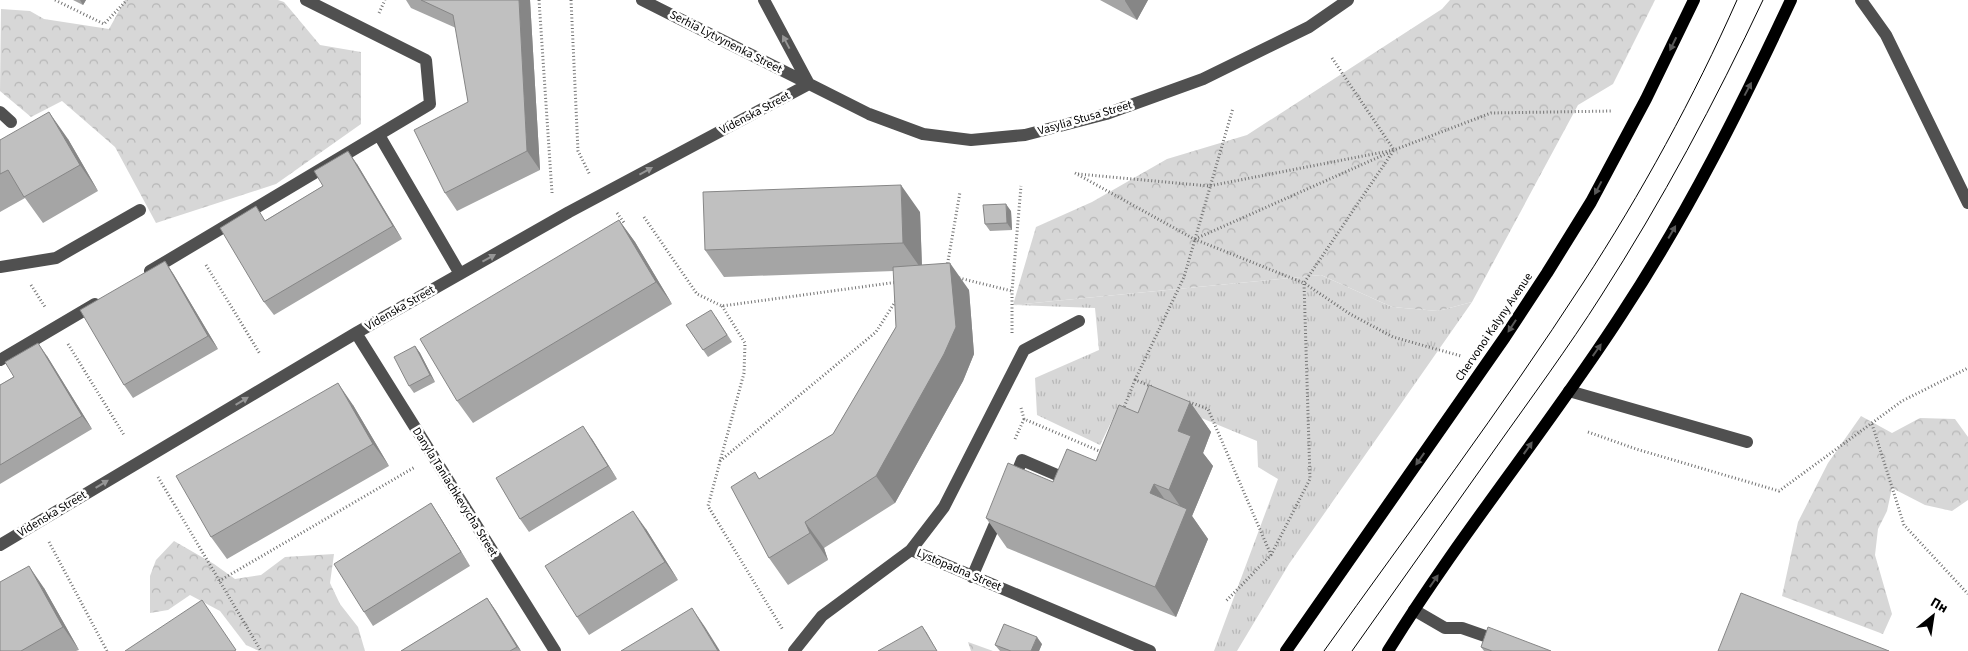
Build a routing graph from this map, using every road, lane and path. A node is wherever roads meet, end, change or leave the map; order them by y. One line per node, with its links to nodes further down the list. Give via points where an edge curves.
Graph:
1 (55, 0): 2 (path, via 104,24)
2 (127, 0)
3 (306, 0): 18 (street, via 426,60 430,104)
4 (539, 0): 24 (path)
5 (570, 0): 20 (path, via 578,151)
6 (642, 0): 13 (street, Serhia Lytvynenka Street)
7 (764, 0): 13 (street, one-way to 7)
8 (1348, 0): 13 (street, Vasylia Stusa Street, via 1309,27 1203,79 1106,114 1025,135 971,140 923,134 869,114)
9 (1694, 0): 81 (main road, Chervonoi Kalyny Avenue, one-way to 81, via 1591,202 1552,265)
10 (1791, 0): 54 (main road, one-way to 10, via 1647,275 1700,184)
11 (1861, 0): 25 (street, via 1886,35)
12 (1332, 58): 19 (path)
13 (809, 84): 34 (street, Videnska Street, one-way to 13)
14 (1233, 108): 22 (path)
15 (1616, 111): 19 (path, via 1491,113)
16 (0, 112): 17 (street)
17 (11, 122)
18 (379, 135): 31 (street); 34 (street)
19 (1394, 150): 22 (path); 30 (path); 39 (path)
20 (593, 180)
21 (1021, 186): 40 (path)
22 (1209, 186): 30 (path); 30 (path, via 1075,173)
23 (960, 192): 36 (path)
24 (552, 193)
25 (1968, 203)
26 (140, 210): 32 (street, via 56,258)
27 (619, 216): 29 (path)
28 (644, 217): 43 (path, via 696,294)
29 (625, 224)
30 (1194, 239): 39 (path); 52 (path, via 1184,277)
31 (194, 245): 35 (street); 47 (path)
32 (18, 264): 33 (street); 45 (path)
33 (0, 266)
34 (460, 274): 46 (street, Videnska Street)
35 (142, 275)
36 (946, 275)
37 (955, 277): 40 (path)
38 (900, 281): 43 (path)
39 (1304, 283): 48 (path, via 1350,314 1393,337); 69 (path, via 1310,479)
40 (1012, 290): 51 (path)
41 (900, 295): 63 (path, via 876,332)
42 (108, 296): 45 (street)
43 (722, 306): 63 (path, via 745,343 744,373)
44 (1079, 321): 51 (street, via 1024,350)
45 (57, 326): 49 (street); 59 (path)
46 (356, 333): 62 (street, Danyla Taniachkevycha Street); 67 (street, Videnska Street, one-way to 46)
47 (260, 354)
48 (1461, 356)
49 (0, 360)
50 (1968, 368): 57 (path, via 1902,401)
51 (1012, 374): 61 (path, via 1024,419 1104,454); 68 (street, via 944,507)
52 (1135, 380): 53 (path); 56 (path)
53 (1153, 387)
54 (1569, 390): 60 (street); 74 (main road, one-way to 54)
55 (1180, 398): 69 (path, via 1208,409)
56 (1120, 417)
57 (1872, 424): 58 (path, via 1779,491); 72 (path, via 1904,525)
58 (1588, 432)
59 (124, 435)
60 (1747, 442)
61 (1108, 444)
62 (432, 457): 71 (path); 79 (street, Danyla Taniachkevycha Street)
63 (720, 461): 75 (path, via 708,506)
64 (157, 476): 71 (path)
65 (1074, 482): 70 (street, via 1022,460)
66 (49, 542): 77 (path)
67 (0, 545)
68 (911, 550): 70 (street, Lystopadna Street); 75 (street, Lystopadna Street, via 822,616)
69 (1271, 555): 73 (path)
70 (972, 577): 80 (street, Lystopadna Street)
71 (219, 581): 78 (path)
72 (1968, 594)
73 (1226, 601)
74 (1414, 610): 76 (main road); 82 (street, via 1445,628 1462,628)
75 (794, 650)
76 (1391, 650)
77 (107, 651)
78 (261, 651)
79 (555, 651)
80 (1150, 651)
81 (1286, 651)
82 (1528, 651)

